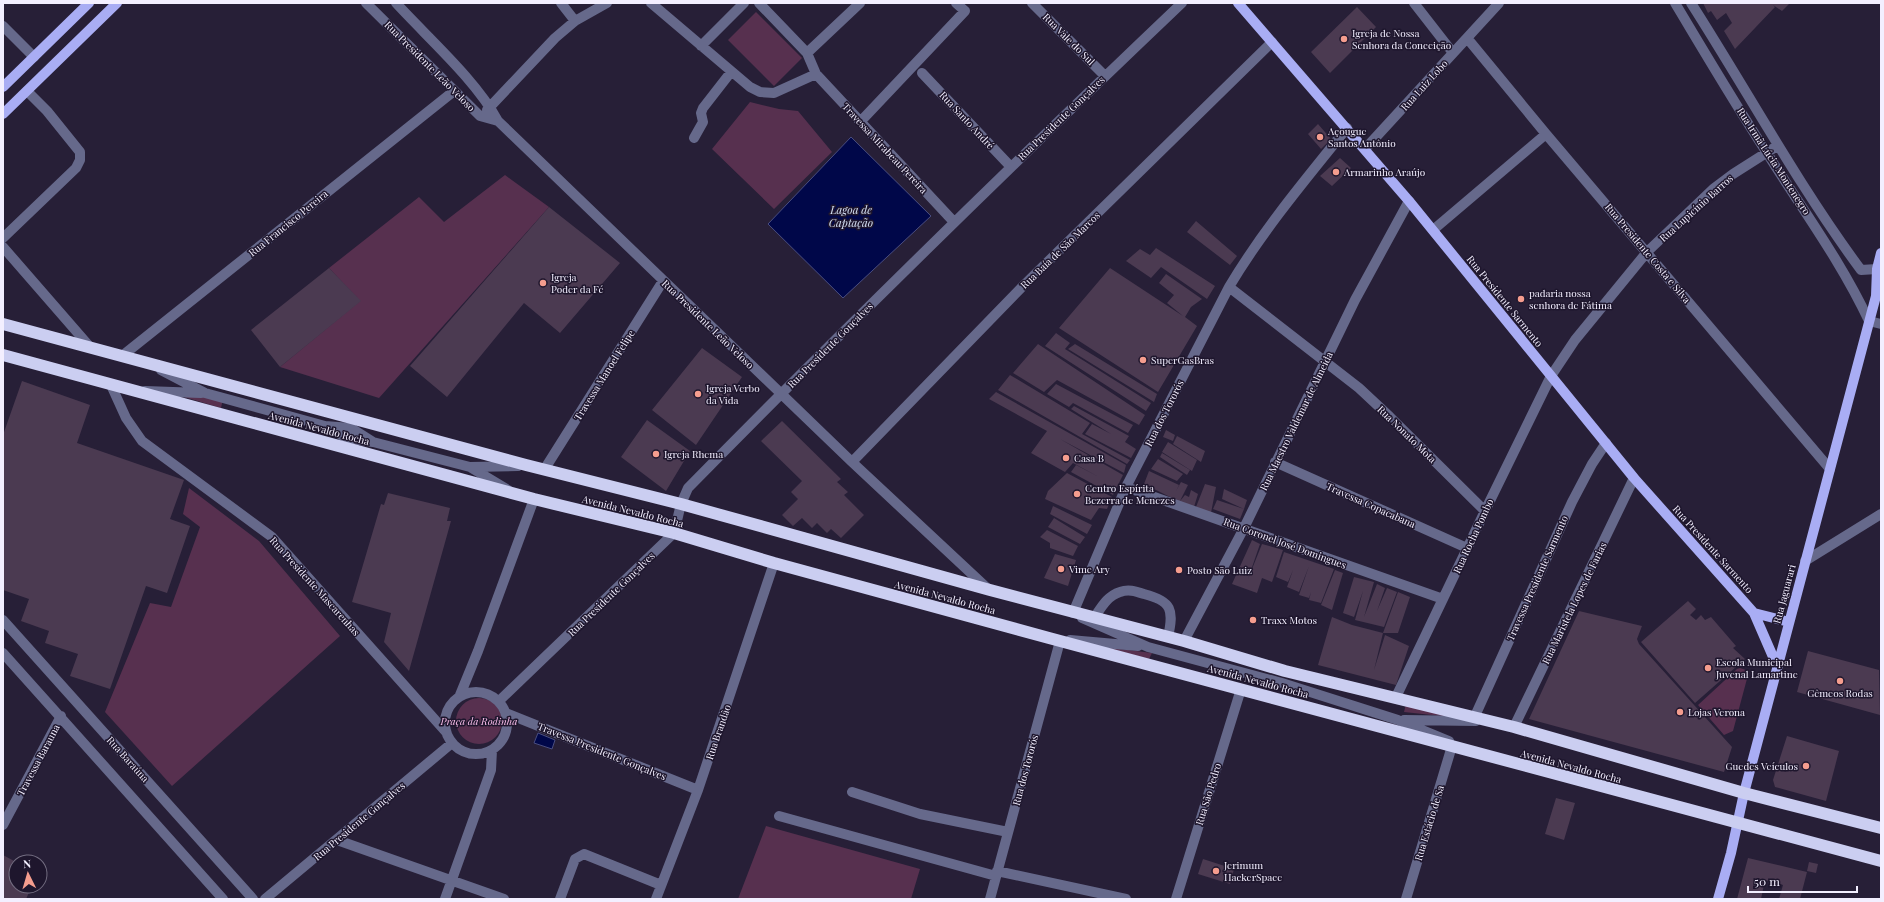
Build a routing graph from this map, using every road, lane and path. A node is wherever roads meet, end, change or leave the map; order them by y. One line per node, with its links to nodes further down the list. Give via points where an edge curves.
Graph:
1 (89, 3): 26 (main road)
2 (117, 3): 32 (main road)
3 (366, 3): 33 (street, Rua Presidente Leão Veloso)
4 (396, 3): 34 (street, Rua Presidente Leão Veloso)
5 (561, 3): 19 (street)
6 (606, 3): 19 (street)
7 (651, 3): 23 (street)
8 (744, 3): 23 (street)
9 (759, 3): 24 (street, Travessa Mirabeau Pereira)
10 (860, 3): 24 (street)
11 (956, 3): 38 (street, via 965,11)
12 (1032, 3): 30 (street, Rua Vale do Sul)
13 (1182, 3): 30 (street, Rua Presidente Gonçalves)
14 (1238, 3): 22 (main road, Rua Presidente Sarmento)
15 (1414, 3): 25 (street)
16 (1499, 3): 21 (street, Rua Luiz Lobo)
17 (1675, 3): 44 (street, Rua Irmã Lúcia Montenegro)
18 (1691, 3): 42 (street, Rua Irmã Lúcia Montenegro)
19 (575, 22): 34 (street, via 536,56)
20 (3, 26): 26 (street)
21 (1467, 38): 25 (street, Rua Luiz Lobo); 40 (street, Rua Presidente Costa e Silva)
22 (1272, 42): 39 (main road, Rua Presidente Sarmento); 71 (street, Rua Baía de São Marcos, via 1022,287)
23 (701, 46): 27 (street)
24 (807, 53): 29 (street, Travessa Mirabeau Pereira)
25 (1453, 53): 43 (street, Rua Luiz Lobo)
26 (34, 57): 31 (main road)
27 (731, 72): 29 (street, via 755,90 767,93 781,90); 41 (street, via 703,108 703,122)
28 (922, 73): 45 (street, Rua Santo André)
29 (816, 74): 38 (street, Travessa Mirabeau Pereira)
30 (1105, 76): 45 (street, Rua Presidente Gonçalves)
31 (3, 87)
32 (27, 91): 35 (main road); 49 (street, via 80,152 80,160 76,168)
33 (454, 91): 36 (street, Rua Presidente Leão Veloso); 62 (street, Rua Francisco Pereira)
34 (490, 107): 36 (street); 37 (street, Rua Presidente Leão Veloso)
35 (3, 114)
36 (480, 116): 37 (street, Rua Presidente Leão Veloso)
37 (498, 121): 54 (street, Rua Presidente Leão Veloso)
38 (861, 121): 47 (street, Travessa Mirabeau Pereira)
39 (1347, 128): 43 (main road, Rua Presidente Sarmento); 55 (street, Rua dos Tororós, via 1274,219)
40 (1546, 134): 48 (street); 51 (street, Rua Presidente Costa e Silva)
41 (694, 138)
42 (1777, 146): 44 (street, Rua Lupicínio Barros); 53 (street, Rua Irmã Lúcia Montenegro, via 1861,270)
43 (1365, 149): 46 (main road, Rua Presidente Sarmento)
44 (1767, 153): 51 (street, Rua Lupicínio Barros, via 1713,190); 57 (street, Rua Irmã Lúcia Montenegro, via 1827,243 1853,286)
45 (1011, 167): 47 (street, Rua Presidente Gonçalves)
46 (1409, 201): 48 (main road, Rua Presidente Sarmento); 63 (street, Rua Maestro Valdemar de Almeida)
47 (954, 222): 69 (street, Rua Presidente Gonçalves)
48 (1433, 230): 65 (main road, Rua Presidente Sarmento)
49 (3, 238)
50 (3, 247): 60 (street)
51 (1647, 252): 65 (street, Rua Lupicínio Barros, via 1575,340); 75 (street, Rua Presidente Costa e Silva)
52 (1881, 253): 53 (main road, Rua Jaguarari)
53 (1877, 269): 56 (main road, Rua Jaguarari)
54 (663, 281): 69 (street, Rua Presidente Leão Veloso); 76 (street, Travessa Manoel Felipe)
55 (1229, 287): 63 (street, Rua Nonato Mota); 78 (street, Rua dos Tororós)
56 (1878, 292): 57 (main road, Rua Jaguarari)
57 (1869, 321): 59 (street); 75 (main road, Rua Jaguarari)
58 (3, 324): 60 (highway, Avenida Nevaldo Rocha)
59 (1881, 324)
60 (90, 347): 62 (highway, Avenida Nevaldo Rocha)
61 (3, 355): 66 (highway, Avenida Nevaldo Rocha)
62 (122, 356): 64 (highway, Avenida Nevaldo Rocha)
63 (1325, 361): 72 (street, Rua Maestro Valdemar de Almeida); 82 (street, Rua Nonato Mota, via 1390,417)
64 (147, 363): 68 (street); 73 (highway, Avenida Nevaldo Rocha)
65 (1551, 376): 70 (main road, Rua Presidente Sarmento); 82 (street, Rua Rocha Pombo)
66 (111, 385): 67 (highway, Avenida Nevaldo Rocha); 112 (street, Rua Presidente Mascarenhas, via 126,418 142,441 272,537)
67 (132, 390): 68 (street); 79 (highway, Avenida Nevaldo Rocha)
68 (205, 393): 74 (street, via 325,426 346,438 373,442)
69 (781, 393): 71 (street, Rua Presidente Leão Veloso); 81 (street, Rua Presidente Gonçalves, via 688,488)
70 (1606, 443): 77 (main road, Rua Presidente Sarmento); 108 (street, Travessa Presidente Sarmento, via 1572,502)
71 (852, 462): 89 (street, Rua Presidente Leão Veloso)
72 (1275, 462): 84 (street, Rua Maestro Valdemar de Almeida); 86 (street, Travessa Copacabana)
73 (526, 465): 74 (street); 76 (highway, Avenida Nevaldo Rocha)
74 (470, 467): 79 (street)
75 (1830, 469): 87 (main road, Rua Jaguarari)
76 (544, 470): 81 (highway, Avenida Nevaldo Rocha)
77 (1634, 478): 92 (main road, Rua Presidente Sarmento); 111 (street, Rua Maristela Lopes de Farias)
78 (1126, 486): 84 (street, Rua Coronel José Domingues); 91 (street, Rua dos Tororós)
79 (515, 494): 80 (highway, Avenida Nevaldo Rocha)
80 (534, 499): 85 (highway, Avenida Nevaldo Rocha); 103 (street)
81 (681, 504): 85 (street, Rua Presidente Gonçalves); 89 (highway, Avenida Nevaldo Rocha)
82 (1484, 511): 86 (street, Rua Rocha Pombo)
83 (1881, 514): 87 (street)
84 (1244, 528): 90 (street, Rua Coronel José Domingues); 98 (street, Rua Maestro Valdemar de Almeida)
85 (674, 533): 88 (highway, Avenida Nevaldo Rocha); 105 (street, Rua Presidente Gonçalves)
86 (1467, 548): 90 (street, Rua Rocha Pombo)
87 (1805, 560): 95 (main road, Rua Jaguarari)
88 (774, 563): 97 (highway, Avenida Nevaldo Rocha); 117 (street, Rua Brandâo)
89 (990, 590): 91 (highway, Avenida Nevaldo Rocha)
90 (1443, 599): 104 (street, Rua Rocha Pombo)
91 (1068, 612): 93 (highway, Avenida Nevaldo Rocha); 99 (street)
92 (1754, 613): 95 (main road); 101 (main road, Rua Presidente Sarmento)
93 (1094, 618): 96 (highway, Avenida Nevaldo Rocha); 96 (street, via 1110,597 1119,592 1129,590 1159,597 1166,603 1170,612)
94 (3, 620): 131 (street, Rua Baraúna)
95 (1789, 622): 101 (main road, Rua Jaguarari)
96 (1168, 637): 98 (highway, Avenida Nevaldo Rocha)
97 (1054, 639): 99 (street); 102 (highway, Avenida Nevaldo Rocha); 124 (street, Rua dos Tororós)
98 (1184, 641): 104 (highway, Avenida Nevaldo Rocha, via 1285,671)
99 (1148, 647): 109 (street, via 1282,683)
100 (3, 653): 107 (street)
101 (1778, 666): 119 (main road, Rua Jaguarari)
102 (1241, 689): 114 (highway, Avenida Nevaldo Rocha); 139 (street, Rua São Pedro)
103 (460, 695): 105 (street, via 481,692); 112 (street, via 447,711 444,722)
104 (1396, 697): 108 (highway, Avenida Nevaldo Rocha)
105 (499, 701): 106 (street)
106 (506, 712): 115 (street, via 508,721 504,738); 117 (street, Travessa Presidente Gonçalves)
107 (61, 716): 122 (street, Travessa Barauna); 130 (street)
108 (1475, 716): 110 (highway, Avenida Nevaldo Rocha)
109 (1398, 720): 110 (street); 116 (street)
110 (1493, 721): 111 (highway, Avenida Nevaldo Rocha)
111 (1514, 727): 119 (highway, Avenida Nevaldo Rocha)
112 (446, 732): 113 (street)
113 (452, 743): 115 (street, via 466,753 475,754); 125 (street, Rua Presidente Gonçalves)
114 (1452, 746): 116 (highway, Avenida Nevaldo Rocha); 140 (street, Rua Estácio de Sa)
115 (492, 750): 128 (street, via 490,770)
116 (1484, 755): 121 (highway, Avenida Nevaldo Rocha)
117 (698, 790): 129 (street, Rua Brandâo)
118 (852, 792): 124 (street, via 920,814)
119 (1744, 793): 121 (main road, Rua Jaguarari); 123 (highway, Avenida Nevaldo Rocha)
120 (779, 816): 127 (street)
121 (1737, 823): 126 (highway, Avenida Nevaldo Rocha); 141 (main road, Rua Jaguarari)
122 (3, 825)
123 (1881, 828)
124 (1008, 832): 127 (street, Rua dos Tororós)
125 (337, 840): 128 (street); 132 (street, Rua Presidente Gonçalves)
126 (1881, 861)
127 (997, 874): 137 (street, Rua dos Tororós); 138 (street)
128 (452, 880): 133 (street); 134 (street)
129 (661, 885): 135 (street, via 584,854 575,859); 136 (street, Rua Brandâo)
130 (223, 899)
131 (253, 899)
132 (265, 899)
133 (445, 899)
134 (504, 899)
135 (560, 899)
136 (656, 899)
137 (990, 899)
138 (1126, 899)
139 (1176, 899)
140 (1406, 899)
141 (1718, 899)

